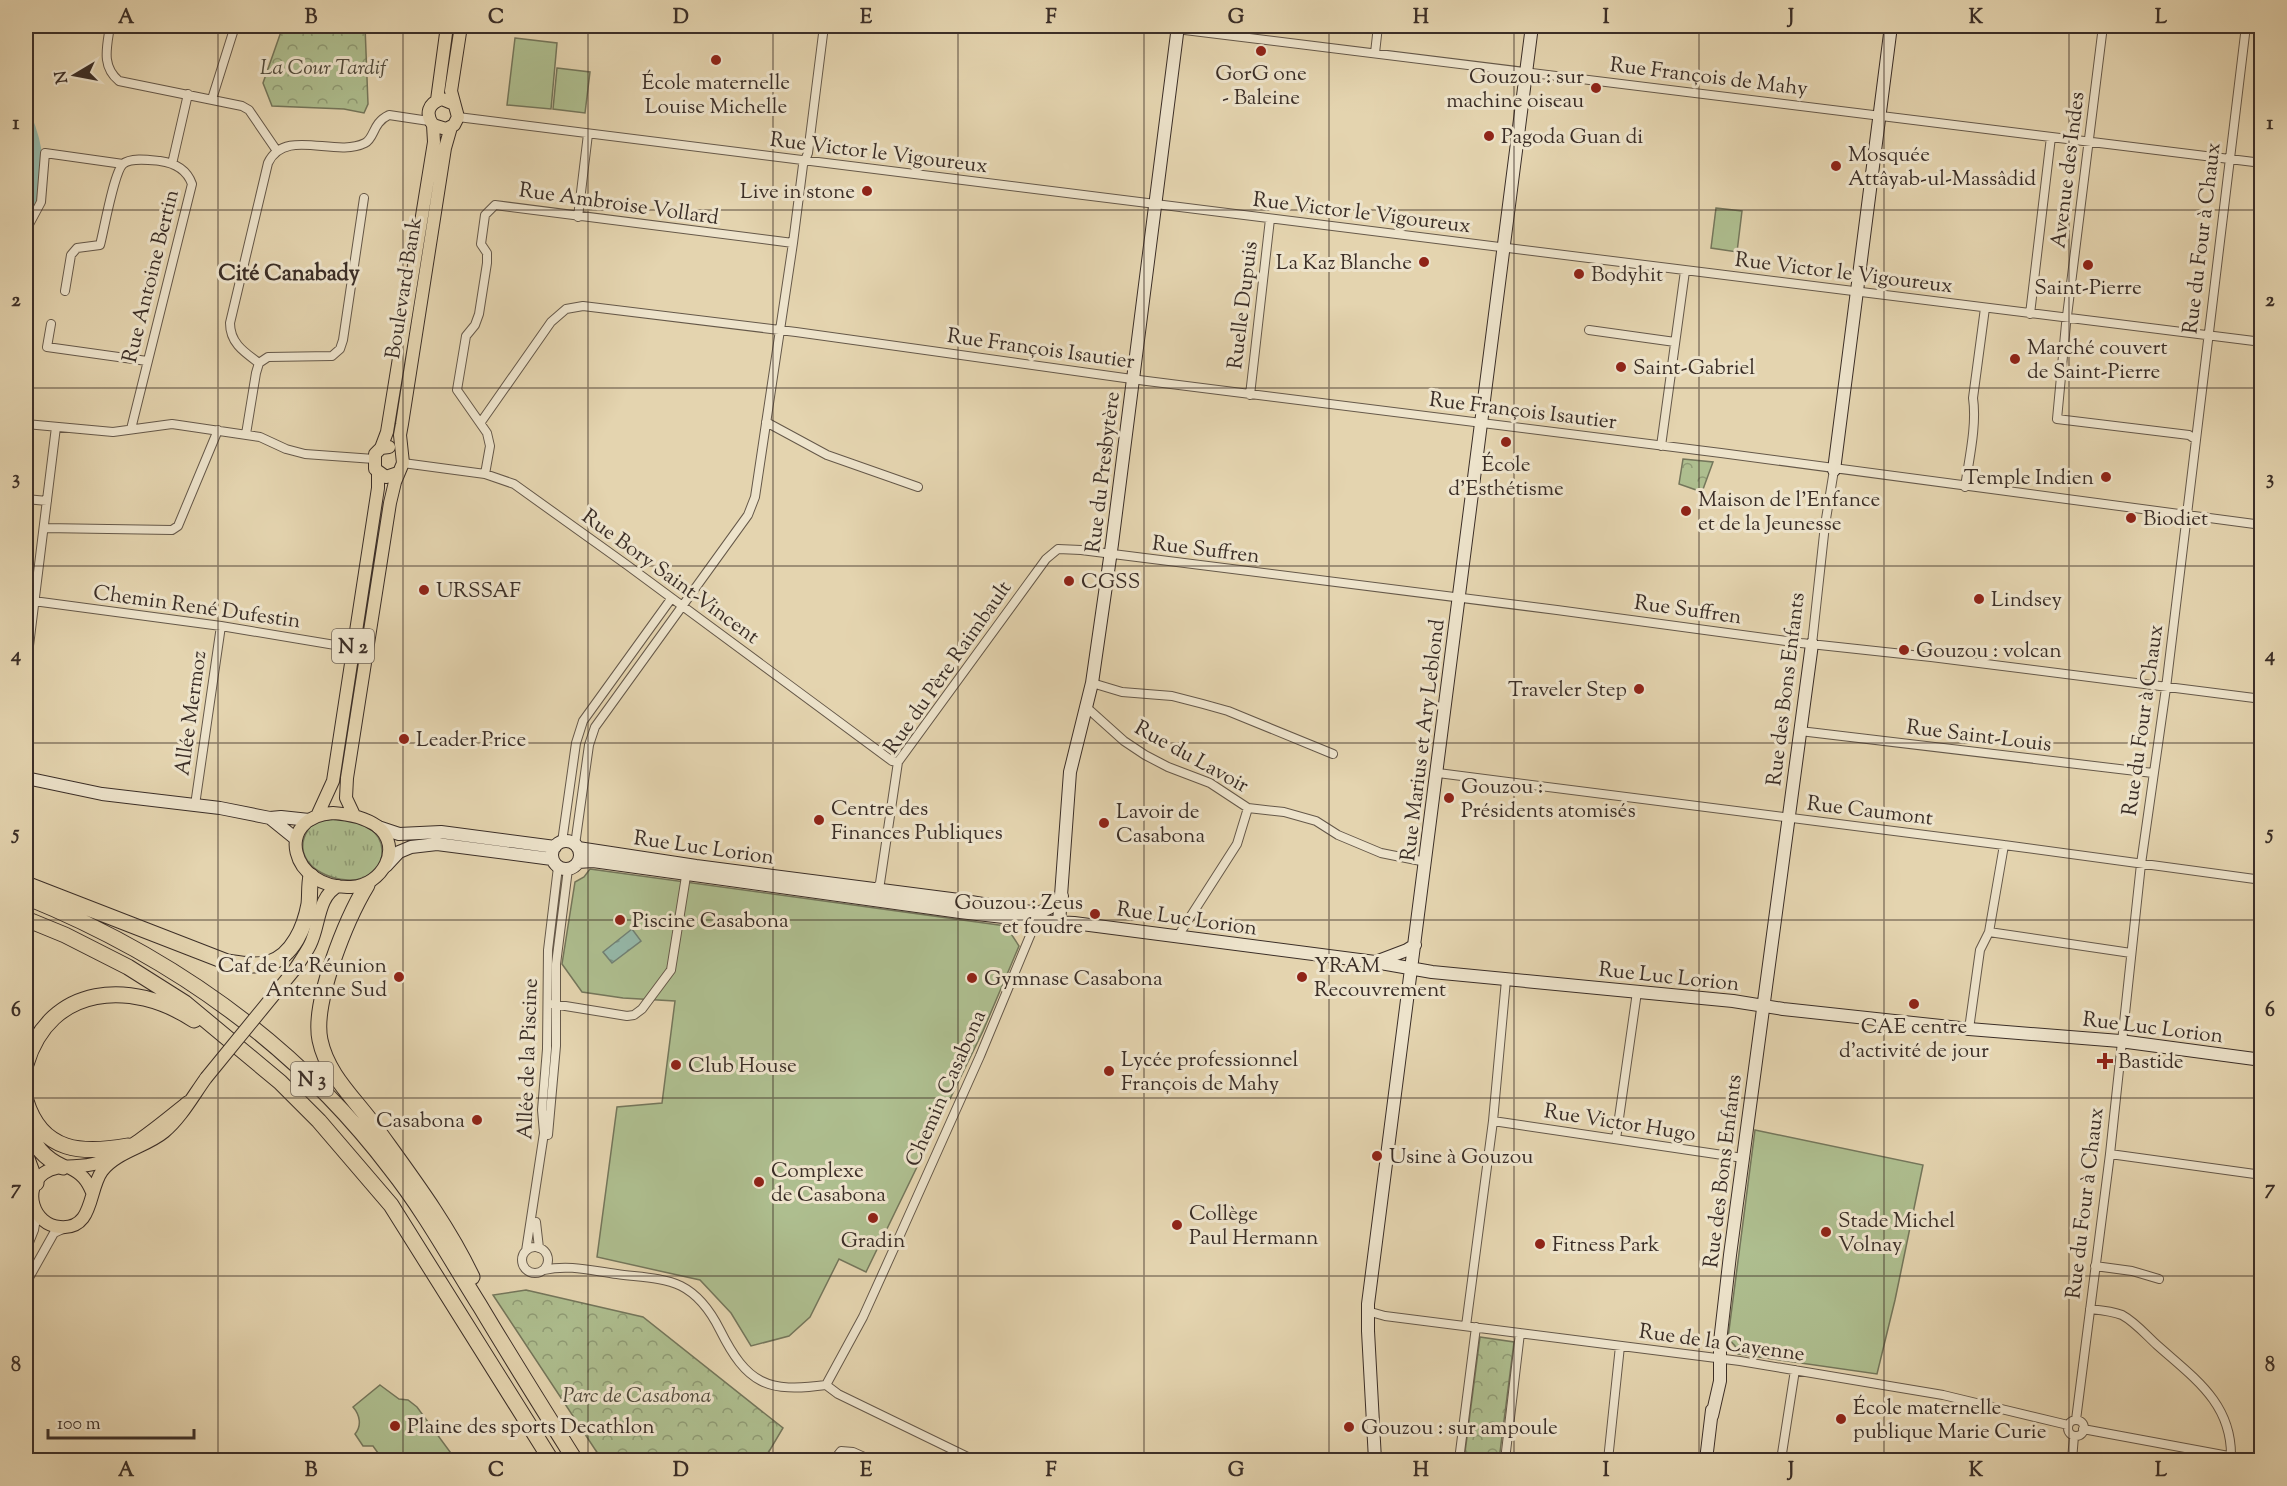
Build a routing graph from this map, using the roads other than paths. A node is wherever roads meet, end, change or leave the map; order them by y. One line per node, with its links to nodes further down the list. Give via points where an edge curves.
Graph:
1 (110, 26): 15 (street, via 106,62 110,74 119,81)
2 (235, 26): 16 (street)
3 (447, 26): 17 (main road)
4 (461, 26): 18 (main road, via 452,78)
5 (824, 26): 27 (street)
6 (1152, 26): 12 (street, Rue François de Mahy)
7 (1378, 26): 13 (street)
8 (1532, 26): 14 (street, Rue Marius et Ary Leblond)
9 (1891, 26): 19 (street, Rue des Bons Enfants)
10 (2103, 26): 24 (street, Avenue des Indes)
11 (2246, 26): 26 (street, Rue du Four à Chaux)
12 (1178, 27): 13 (street, Rue François de Mahy); 32 (street, Rue du Presbytère)
13 (1375, 53): 14 (street, Rue François de Mahy)
14 (1526, 72): 19 (street, Rue François de Mahy); 37 (street, Rue Marius et Ary Leblond)
15 (188, 94): 16 (street); 30 (street)
16 (212, 99): 25 (street, via 249,110)
17 (437, 100): 18 (main road); 21 (main road, via 428,111)
18 (454, 104): 20 (main road)
19 (1880, 116): 23 (street, Rue François de Mahy); 40 (street, Rue des Bons Enfants)
20 (454, 122): 21 (main road, via 441,129); 22 (street, Rue Victor le Vigoureux); 65 (main road, Boulevard Bank / N 2, via 445,148 402,424)
21 (431, 123): 25 (street, via 389,115 377,123 365,143 344,147 294,145); 64 (main road, Boulevard Bank, via 434,142 387,432)
22 (588, 134): 27 (street, Rue Victor le Vigoureux); 33 (street)
23 (2051, 137): 24 (street, Rue François de Mahy); 42 (street)
24 (2088, 141): 26 (street, Rue François de Mahy); 43 (street, Avenue des Indes)
25 (277, 151): 51 (street, via 268,163 230,323 235,343)
26 (2229, 159): 28 (street, Rue François de Mahy); 47 (street, Rue du Four à Chaux)
27 (805, 161): 32 (street, Rue Victor le Vigoureux); 36 (street)
28 (2262, 163)
29 (123, 164): 30 (street, Rue Antoine Bertin, via 132,160); 35 (street, Rue Antoine Bertin, via 45,153 41,202); 39 (street, via 100,245 77,248 71,255)
30 (172, 164): 50 (street, Rue Antoine Bertin, via 188,174 192,184)
31 (364, 198): 51 (street, via 340,349 332,356 268,357)
32 (1154, 205): 34 (street, Rue Victor le Vigoureux); 52 (street, Rue du Presbytère)
33 (578, 217): 36 (street, Rue Ambroise Vollard); 54 (street, Rue Ambroise Vollard, via 495,205 485,215 481,244 487,263 479,314 466,336 458,390)
34 (1270, 219): 37 (street, Rue Victor le Vigoureux); 53 (street, Ruelle Dupuis)
35 (26, 230)
36 (793, 243): 45 (street)
37 (1504, 249): 38 (street, Rue Victor le Vigoureux); 56 (street, Rue Marius et Ary Leblond)
38 (1685, 271): 40 (street, Rue Victor le Vigoureux); 48 (street)
39 (65, 291)
40 (1857, 292): 41 (street, Rue Victor le Vigoureux); 66 (street, Rue des Bons Enfants)
41 (1985, 308): 42 (street, Rue Victor le Vigoureux); 70 (street)
42 (2030, 314): 43 (street, Rue Victor le Vigoureux)
43 (2067, 318): 47 (street, Rue Victor le Vigoureux); 62 (street, Avenue des Indes, via 2057,419 2189,435)
44 (51, 324): 50 (street, via 47,347)
45 (780, 330): 52 (street, Rue François Isautier); 54 (street, Rue François Isautier, via 583,306 566,309 551,322); 55 (street)
46 (1589, 330): 48 (street)
47 (2208, 335): 49 (street, Rue Victor le Vigoureux); 62 (street, Rue du Four à Chaux)
48 (1675, 342): 63 (street)
49 (2262, 342)
50 (147, 361): 59 (street, Rue Antoine Bertin)
51 (259, 363): 61 (street)
52 (1133, 379): 53 (street, Rue François Isautier); 76 (street, Rue du Presbytère)
53 (1250, 394): 56 (street, Rue François Isautier)
54 (481, 422): 68 (street, via 490,446)
55 (766, 422): 69 (street, via 827,455); 81 (street, via 748,515)
56 (1482, 423): 63 (street, Rue François Isautier); 77 (street, Rue Marius et Ary Leblond)
57 (26, 424): 58 (street)
58 (56, 427): 59 (street); 72 (street)
59 (131, 429): 60 (street, via 172,424)
60 (218, 430): 61 (street); 75 (street, via 178,526 172,530)
61 (246, 434): 64 (street, via 306,454)
62 (2195, 439): 73 (street, Rue du Four à Chaux)
63 (1661, 446): 66 (street, Rue François Isautier)
64 (377, 453): 65 (main road, via 395,448); 67 (main road, N 2)
65 (401, 464): 67 (main road, via 390,477); 68 (street, Rue Bory Saint-Vincent); 98 (main road, Boulevard Bank / N 2, via 390,503 347,780 346,798)
66 (1834, 470): 70 (street, Rue François Isautier); 83 (street, Rue des Bons Enfants)
67 (378, 473): 84 (main road, N 2)
68 (485, 474): 78 (street, Rue Bory Saint-Vincent, via 514,484)
69 (918, 487)
70 (1965, 487): 73 (street, Rue François Isautier)
71 (26, 499): 72 (street)
72 (47, 501): 75 (street)
73 (2185, 515): 74 (street, Rue François Isautier); 87 (street, Rue du Four à Chaux)
74 (2262, 525)
75 (44, 528): 80 (street)
76 (1111, 555): 77 (street, Rue Suffren); 86 (street, Rue du Presbytère); 92 (street, Rue du Père Raimbault, via 1058,549 1046,558)
77 (1460, 597): 83 (street, Rue Suffren); 93 (street, Rue Marius et Ary Leblond)
78 (671, 599): 81 (street, Rue Bory Saint-Vincent); 106 (street, via 583,721 576,743)
79 (26, 600): 80 (street, Chemin René Dufestin)
80 (36, 601): 82 (street, Chemin René Dufestin); 85 (street)
81 (682, 607): 92 (street, Rue Bory Saint-Vincent); 105 (street, via 595,727 589,745)
82 (221, 626): 84 (street, Chemin René Dufestin); 96 (street, Allée Mermoz)
83 (1812, 644): 87 (street, Rue Suffren); 90 (street, Rue des Bons Enfants)
84 (353, 648): 100 (main road, N 2, via 333,781)
85 (26, 670)
86 (1092, 683): 89 (street, Rue du Presbytère); 91 (street, via 1122,692 1172,696 1228,711)
87 (2166, 688): 88 (street, Rue Suffren); 94 (street, Rue du Four à Chaux)
88 (2262, 699)
89 (1085, 706): 97 (street, Rue du Lavoir, via 1145,755 1210,783); 117 (street, Rue du Presbytère, via 1070,772)
90 (1800, 731): 94 (street, Rue Saint-Louis); 101 (street, Rue des Bons Enfants)
91 (1333, 754)
92 (897, 762): 116 (street, Rue du Père Raimbault)
93 (1437, 773): 101 (street, Rue Caumont); 107 (street, Rue Marius et Ary Leblond)
94 (2153, 773): 108 (street, Rue du Four à Chaux)
95 (26, 778): 96 (street, via 102,794)
96 (195, 805): 99 (street)
97 (1248, 808): 107 (street, Rue du Lavoir, via 1316,821 1381,853); 125 (street, via 1237,844)
98 (354, 815): 100 (main road, via 333,813); 102 (main road)
99 (270, 818): 100 (street); 103 (street)
100 (313, 818): 103 (main road, N 2)
101 (1788, 819): 104 (street, Rue Caumont); 134 (street, Rue des Bons Enfants)
102 (378, 827): 106 (street, Rue Luc Lorion, via 399,834 441,832); 109 (main road, via 386,836)
103 (297, 839): 111 (main road, via 299,863)
104 (2004, 845): 108 (street, Rue Caumont); 124 (street)
105 (576, 846): 106 (street, Rue Luc Lorion, via 570,842); 106 (street, via 580,856); 110 (street, Rue Luc Lorion)
106 (562, 858): 109 (street, Rue Luc Lorion, via 437,844 399,852); 110 (street, Rue Luc Lorion); 131 (street, Allée de la Piscine, via 548,950); 133 (street, Allée de la Piscine)
107 (1426, 862): 126 (street, Rue Marius et Ary Leblond)
108 (2141, 864): 112 (street, Rue Caumont); 127 (street, Rue du Four à Chaux)
109 (386, 866): 114 (main road)
110 (687, 870): 116 (street, Rue Luc Lorion); 119 (street, Rue Luc Lorion); 133 (street, via 671,969 642,1009 627,1016)
111 (311, 876): 113 (highway, via 298,938 270,963 250,965 227,962); 115 (main road); 123 (main road)
112 (2262, 880)
113 (26, 884)
114 (367, 885): 115 (main road); 169 (highway, N 3, via 355,904 322,997 318,1020 326,1060 439,1217)
115 (338, 886): 123 (main road, via 324,900)
116 (877, 890): 119 (street); 120 (street, Rue Luc Lorion, via 959,900)
117 (1062, 896): 120 (street); 122 (street, Rue du Presbytère)
118 (26, 897): 169 (highway, N 3, via 111,935 197,986 237,1013 318,1085 391,1168 422,1211)
119 (864, 897): 120 (street, Rue Luc Lorion, via 960,912)
120 (1037, 917): 122 (street, Rue Luc Lorion); 172 (street, Chemin Casabona, via 886,1265)
121 (26, 920): 137 (highway, N 3, via 129,968 185,1003)
122 (1059, 920): 125 (street, Rue Luc Lorion)
123 (317, 922): 141 (main road, bridge, via 310,945 295,969)
124 (1989, 932): 127 (street); 135 (street, via 1980,950)
125 (1178, 936): 128 (street, Rue Luc Lorion)
126 (1415, 945): 128 (street); 129 (street, Rue Marius et Ary Leblond)
127 (2131, 952): 136 (street, Rue du Four à Chaux)
128 (1375, 962): 129 (street, Rue Luc Lorion)
129 (1412, 969): 130 (street, Rue Luc Lorion); 165 (street, Rue Marius et Ary Leblond)
130 (1506, 980): 132 (street, Rue Luc Lorion); 142 (street)
131 (549, 992): 133 (street); 157 (street, Allée de la Piscine, via 544,1133)
132 (1637, 992): 134 (street, Rue Luc Lorion); 144 (street)
133 (556, 1006): 155 (street, Allée de la Piscine, via 548,1133 536,1222)
134 (1764, 1006): 135 (street, Rue Luc Lorion); 148 (street, Rue des Bons Enfants)
135 (1969, 1029): 136 (street, Rue Luc Lorion)
136 (2120, 1041): 138 (street, Rue Luc Lorion); 146 (street, Rue du Four à Chaux)
137 (238, 1046): 139 (highway, N 3, via 167,1005 120,993 84,999 66,1009 44,1028); 178 (highway, N 3, via 319,1121 390,1205)
138 (2262, 1060)
139 (26, 1064)
140 (26, 1101): 145 (highway, via 37,1125 53,1140 93,1151)
141 (188, 1102): 145 (main road); 152 (main road, via 164,1132 109,1164)
142 (1493, 1121): 144 (street, Rue Victor Hugo); 166 (street)
143 (26, 1126): 149 (highway, via 42,1154)
144 (1616, 1138): 148 (street, Rue Victor Hugo)
145 (128, 1146): 149 (main road, via 97,1163)
146 (2110, 1154): 150 (street); 159 (street, Rue du Four à Chaux)
147 (26, 1156): 151 (highway)
148 (1743, 1158): 170 (street, Rue des Bons Enfants)
149 (66, 1167): 151 (main road, via 47,1171); 152 (main road, via 81,1173)
150 (2262, 1176)
151 (36, 1183): 153 (main road, via 32,1198)
152 (92, 1192): 154 (main road, via 87,1215)
153 (37, 1213): 154 (main road, via 50,1225); 156 (street)
154 (67, 1227): 163 (street, via 54,1233)
155 (539, 1248): 157 (street); 158 (street)
156 (26, 1250)
157 (526, 1251): 161 (street, via 522,1259 527,1271 536,1274)
158 (548, 1257): 160 (street); 161 (street)
159 (2095, 1266): 162 (street); 164 (street, Rue du Four à Chaux)
160 (568, 1267): 161 (street); 172 (street, via 681,1286 705,1305 732,1355 751,1375 778,1388)
161 (544, 1270)
162 (2159, 1279)
163 (26, 1283)
164 (2090, 1309): 173 (street, Rue du Four à Chaux); 177 (street, via 2121,1315 2206,1389 2227,1424)
165 (1367, 1311): 166 (street, Rue de la Cayenne); 183 (street, Rue Marius et Ary Leblond)
166 (1471, 1327): 167 (street, Rue de la Cayenne); 184 (street)
167 (1520, 1333): 168 (street, Rue de la Cayenne); 185 (street)
168 (1620, 1346): 170 (street, Rue de la Cayenne); 186 (street)
169 (509, 1356): 179 (highway, N 3)
170 (1719, 1358): 171 (street, Rue de la Cayenne); 187 (street, Rue des Bons Enfants)
171 (1795, 1370): 174 (street, Rue de la Cayenne, via 1943,1395); 188 (street)
172 (826, 1385): 182 (street, via 838,1395)
173 (2076, 1420): 174 (street); 175 (street)
174 (2068, 1425): 176 (street)
175 (2084, 1429): 176 (street); 177 (street)
176 (2074, 1436): 189 (street)
177 (2231, 1457): 190 (street)
178 (550, 1461)
179 (575, 1461)
180 (834, 1461): 181 (street, via 841,1451 847,1450)
181 (871, 1461)
182 (974, 1461)
183 (1375, 1461)
184 (1459, 1461)
185 (1505, 1461)
186 (1608, 1461)
187 (1706, 1461)
188 (1781, 1461)
189 (2072, 1461)
190 (2250, 1461)

